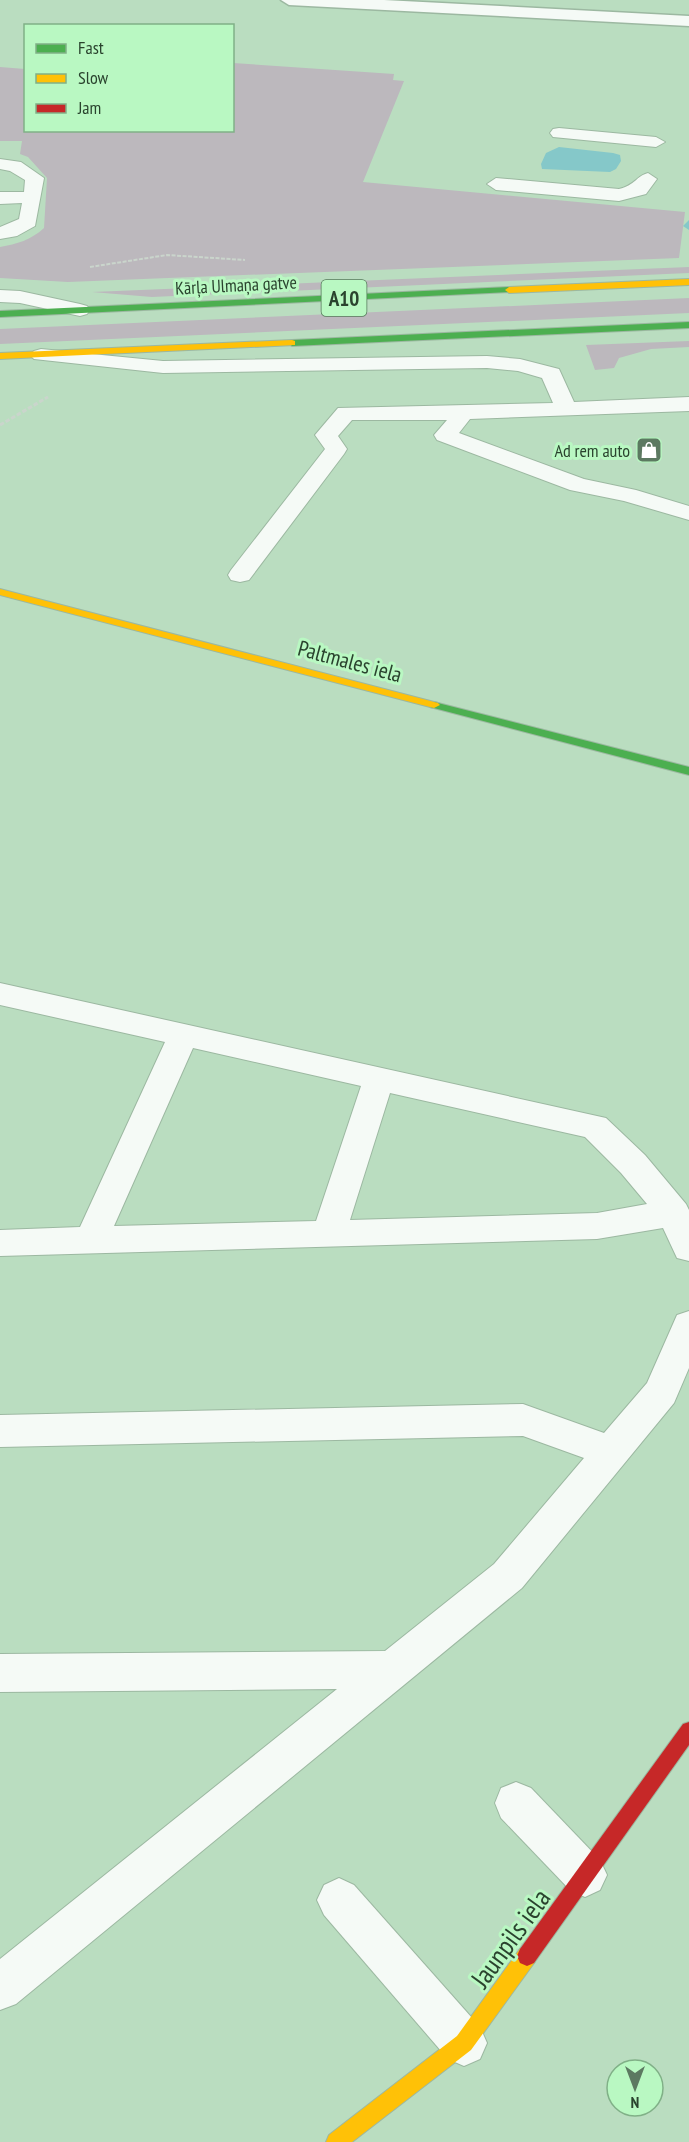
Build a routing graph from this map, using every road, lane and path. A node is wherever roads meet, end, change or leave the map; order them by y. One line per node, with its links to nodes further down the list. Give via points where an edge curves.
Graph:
1 (290, 0): 2 (street)
2 (689, 21)
3 (558, 133): 4 (lane)
4 (656, 142)
5 (0, 164): 8 (lane, via 15,166 35,178)
6 (648, 179): 7 (lane, via 639,190 619,195)
7 (496, 184)
8 (33, 197): 9 (lane); 10 (lane, via 28,222)
9 (0, 198)
10 (0, 233)
11 (689, 282): 13 (main road, Kārļa Ulmaņa gatve / A10)
12 (0, 296): 13 (lane)
13 (80, 310): 14 (main road, Kārļa Ulmaņa gatve / A10)
14 (0, 314)
15 (689, 325): 16 (main road, A10)
16 (37, 354): 17 (main road, A10); 20 (lane, via 163,367 487,362 520,365 551,374)
17 (0, 356)
18 (52, 395): 22 (path)
19 (689, 404): 20 (lane)
20 (566, 409): 21 (lane)
21 (464, 413): 23 (lane, via 445,435 578,485); 24 (lane, via 346,413 326,435 336,449)
22 (0, 425)
23 (689, 513)
24 (240, 575)
25 (0, 592): 26 (main road, Paltmales iela)
26 (689, 771)
27 (1, 996): 28 (lane)
28 (184, 1035): 29 (lane); 32 (lane)
29 (379, 1078): 30 (lane, via 595,1127); 31 (lane)
30 (674, 1213): 31 (lane, via 597,1226); 34 (lane)
31 (329, 1233): 32 (lane)
32 (91, 1240): 33 (lane)
33 (0, 1243)
34 (689, 1248)
35 (689, 1325): 37 (lane, via 661,1392)
36 (0, 1431): 37 (lane, via 523,1420)
37 (613, 1452): 38 (lane, via 507,1576)
38 (391, 1670): 39 (lane); 44 (lane)
39 (0, 1673)
40 (688, 1734): 42 (main road, Jaunpils iela)
41 (516, 1803): 42 (lane)
42 (585, 1875): 45 (main road, Jaunpils iela)
43 (339, 1900): 45 (lane)
44 (0, 1988)
45 (464, 2043): 46 (main road, Jaunpils iela)
46 (336, 2142)

